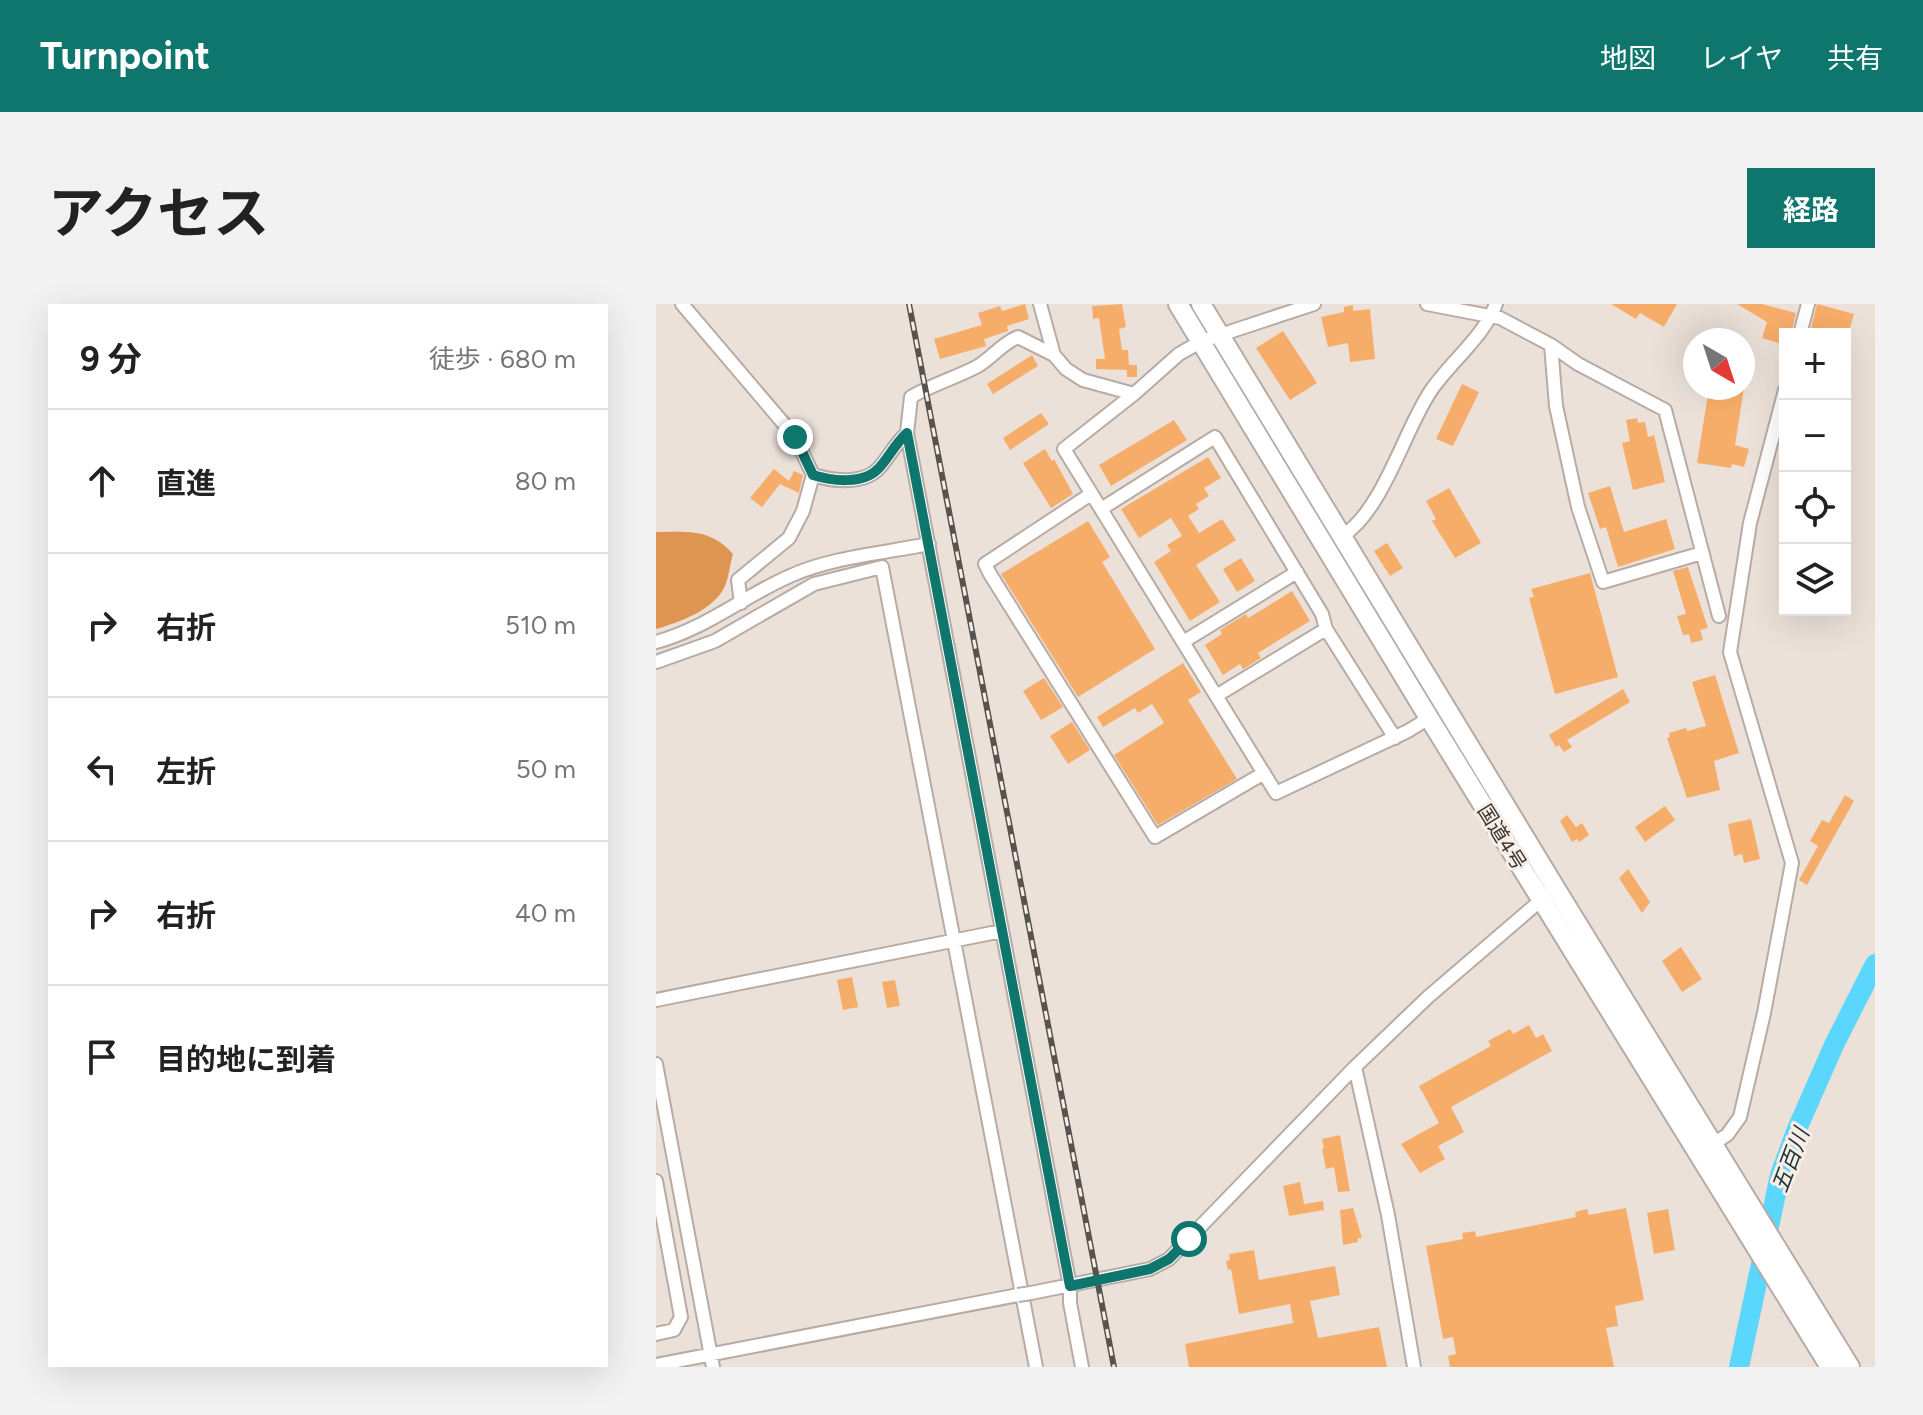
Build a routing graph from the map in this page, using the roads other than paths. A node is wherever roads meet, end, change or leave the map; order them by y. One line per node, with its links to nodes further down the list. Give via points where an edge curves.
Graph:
1 (682, 304): 16 (street, via 795,437)
2 (1040, 304): 12 (street)
3 (1178, 304): 10 (highway, 国道4号)
4 (1201, 304): 10 (highway, 国道4号)
5 (1314, 304): 10 (street)
6 (1427, 304): 8 (street)
7 (1808, 304): 9 (street)
8 (1494, 309): 11 (street); 19 (street, via 1429,393 1361,521)
9 (1802, 328)
10 (1211, 338): 13 (street, via 1179,354); 19 (highway, 国道4号); 31 (highway, 国道4号)
11 (1551, 345): 21 (street, via 1665,410); 21 (street, via 1556,406 1578,507 1603,582)
12 (1054, 355): 13 (street, via 1083,380); 15 (street, via 1018,337 1011,340 974,368 911,397)
13 (1134, 394): 17 (street, via 1064,449)
14 (1782, 400): 40 (street, via 1750,523 1730,652 1792,863 1740,1117)
15 (907, 433): 16 (street, via 871,475 839,480); 20 (street)
16 (813, 475): 24 (street, via 789,538 738,580)
17 (1091, 494): 18 (street); 33 (street, via 985,564 990,574 1155,837)
18 (1101, 509): 23 (street, via 1215,437); 28 (street)
19 (1341, 537): 34 (highway, 国道4号)
20 (929, 544): 22 (street); 35 (street)
21 (1702, 553): 25 (street)
22 (881, 560): 24 (street, via 811,568); 29 (street, via 814,584 715,641); 36 (street)
23 (1297, 572): 26 (street); 28 (street)
24 (741, 603): 27 (street)
25 (1719, 616)
26 (1326, 629): 30 (street); 32 (street)
27 (656, 642)
28 (1183, 642): 30 (street)
29 (656, 662)
30 (1216, 696): 33 (street)
31 (1429, 718): 32 (street); 34 (highway, 国道4号)
32 (1395, 738): 33 (street, via 1276,793)
33 (1264, 773)
34 (1548, 894): 39 (street); 40 (highway, 国道4号); 50 (highway, 国道4号)
35 (1002, 931): 36 (street); 43 (street)
36 (955, 942): 37 (street); 47 (street)
37 (656, 1000)
38 (656, 1064): 45 (street)
39 (1355, 1067): 43 (street, via 1169,1259 1150,1269); 49 (street)
40 (1713, 1144): 51 (highway, 国道4号)
41 (656, 1181): 42 (street)
42 (660, 1224): 44 (street, via 681,1321 674,1330)
43 (1070, 1286): 45 (street); 48 (street)
44 (656, 1334)
45 (712, 1361): 46 (street)
46 (656, 1365)
47 (1036, 1367)
48 (1082, 1367)
49 (1414, 1367)
50 (1830, 1367)
51 (1850, 1367)

